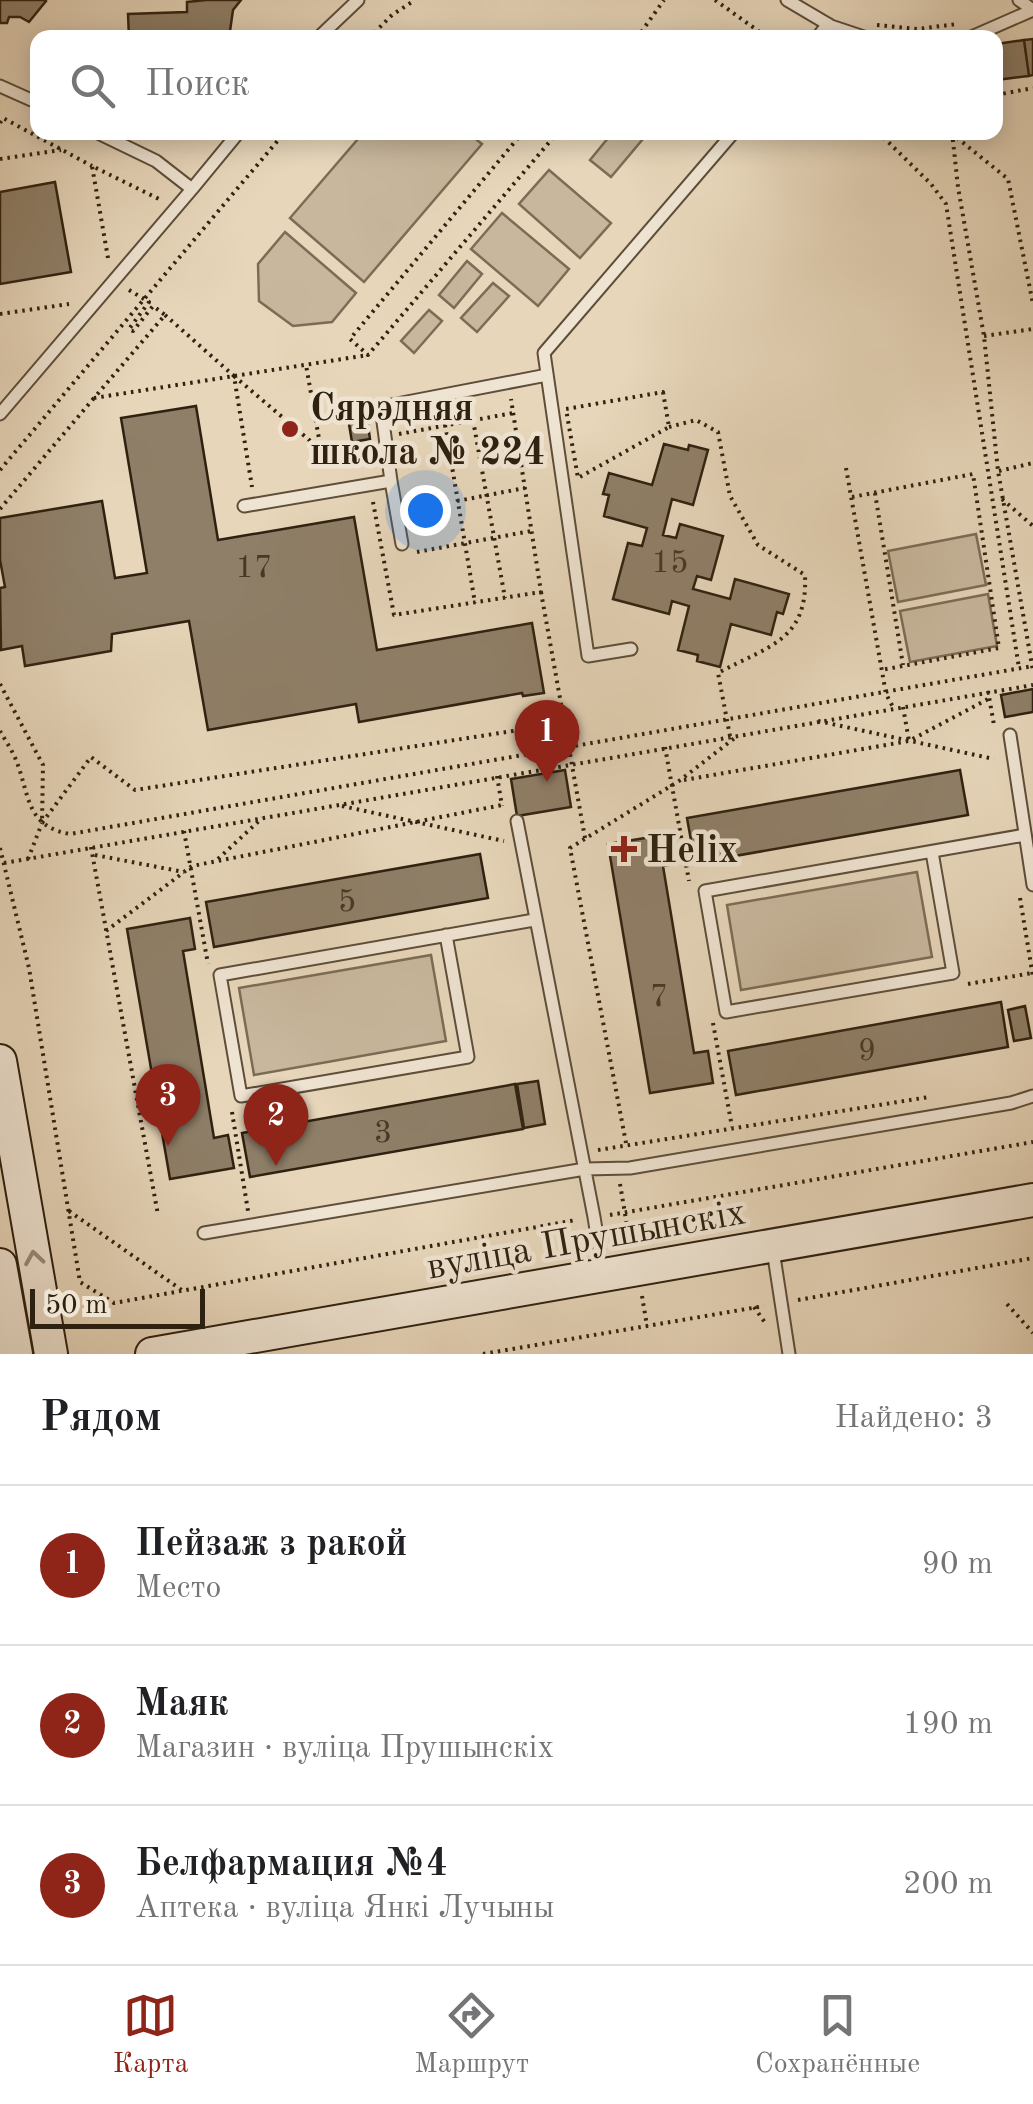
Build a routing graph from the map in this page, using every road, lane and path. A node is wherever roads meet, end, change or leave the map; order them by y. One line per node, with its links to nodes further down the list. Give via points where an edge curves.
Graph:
1 (358, 0): 12 (lane)
2 (415, 0): 13 (path)
3 (664, 0): 14 (path)
4 (715, 0): 15 (path)
5 (786, 0): 9 (lane)
6 (1020, 0): 7 (lane)
7 (1033, 10): 19 (lane)
8 (966, 22): 11 (path)
9 (828, 24): 16 (lane); 17 (lane)
10 (870, 24): 11 (path)
11 (951, 26): 18 (path)
12 (326, 30)
13 (377, 30)
14 (643, 30)
15 (757, 30)
16 (823, 30)
17 (845, 30)
18 (951, 30)
19 (987, 30)
20 (1, 87): 23 (lane)
21 (1033, 88): 22 (path)
22 (1003, 95)
23 (30, 100)
24 (0, 123): 25 (path, via 3,118)
25 (30, 133)
26 (43, 140): 36 (path)
27 (112, 140): 39 (lane)
28 (232, 140): 39 (lane)
29 (278, 140): 43 (path)
30 (516, 140): 50 (path, via 350,339)
31 (552, 140): 50 (path)
32 (727, 140): 52 (lane, via 544,353)
33 (886, 140): 88 (path, via 946,204)
34 (953, 140): 49 (path)
35 (961, 140): 45 (path, via 1008,178)
36 (61, 150): 37 (path); 38 (path)
37 (0, 159)
38 (92, 166): 40 (path); 41 (path, via 110,266)
39 (192, 189): 42 (lane)
40 (162, 201)
41 (121, 253)
42 (118, 277): 43 (path); 57 (lane)
43 (149, 302): 43 (path, via 132,332 129,329); 47 (path); 65 (path)
44 (79, 303): 46 (path)
45 (1033, 304)
46 (0, 314)
47 (165, 314): 53 (path); 55 (path)
48 (1033, 329): 49 (path)
49 (984, 336): 66 (path)
50 (368, 354): 51 (path)
51 (306, 364): 53 (path); 62 (path)
52 (547, 375): 54 (lane); 86 (lane, via 588,656)
53 (234, 376): 55 (path); 62 (path); 75 (path)
54 (508, 382): 56 (path); 61 (lane, via 381,407)
55 (94, 398): 76 (path)
56 (513, 413): 58 (path); 69 (path)
57 (0, 414)
58 (473, 420): 59 (path); 71 (path)
59 (445, 426): 61 (path); 74 (path)
60 (669, 427): 60 (path, via 578,478 566,409 664,392); 97 (path, via 696,420 718,432 730,496 758,545 804,575 806,601 791,634 718,673)
61 (385, 436): 67 (lane)
62 (320, 450): 68 (path)
63 (1033, 463): 66 (path)
64 (846, 468): 72 (path)
65 (0, 470)
66 (998, 471): 73 (path)
67 (391, 481): 68 (lane); 80 (lane)
68 (360, 486): 75 (lane); 85 (path, via 372,497 394,615)
69 (525, 488): 71 (path); 78 (path)
70 (875, 492): 72 (path); 87 (path); 87 (path, via 973,474 999,648)
71 (486, 496): 74 (path); 79 (path)
72 (852, 497): 90 (path)
73 (1002, 498): 77 (path); 89 (path)
74 (458, 501): 81 (path)
75 (249, 505)
76 (0, 509)
77 (1033, 526)
78 (532, 531): 79 (path); 83 (path)
79 (494, 538): 81 (path); 84 (path)
80 (402, 544)
81 (464, 544): 82 (path); 85 (path)
82 (416, 552)
83 (541, 592): 84 (path); 99 (path)
84 (505, 598): 85 (path)
85 (475, 603)
86 (631, 649)
87 (903, 665): 90 (path)
88 (1018, 668): 89 (path); 93 (path)
89 (1033, 668)
90 (882, 670): 93 (path)
91 (0, 684): 115 (path, via 44,765)
92 (1033, 685): 95 (path)
93 (886, 694): 96 (path); 97 (path)
94 (990, 698): 104 (path)
95 (903, 706): 96 (path); 104 (path)
96 (893, 707): 98 (path)
97 (727, 720): 103 (path); 105 (path)
98 (816, 721): 101 (path); 104 (path)
99 (564, 723): 105 (path); 115 (path, via 135,790 91,757)
100 (0, 731): 115 (path)
101 (740, 734): 103 (path); 108 (path)
102 (1010, 735): 110 (lane)
103 (730, 736): 107 (path)
104 (909, 741): 106 (path); 108 (path)
105 (569, 747): 107 (path); 115 (path, via 70,834)
106 (999, 760)
107 (573, 763): 111 (path); 118 (path)
108 (679, 781): 118 (path)
109 (1033, 793): 110 (lane)
110 (1019, 796): 117 (lane)
111 (337, 804): 113 (path); 116 (path)
112 (502, 805): 116 (path)
113 (262, 818): 121 (path); 125 (path)
114 (517, 821): 129 (lane)
115 (42, 822): 124 (path)
116 (418, 822): 119 (path); 125 (path)
117 (1025, 835): 122 (lane); 128 (lane)
118 (585, 838): 136 (path, via 570,848)
119 (508, 842)
120 (0, 848): 126 (path)
121 (91, 848): 123 (path); 124 (path)
122 (932, 852): 122 (lane, via 952,973 726,1012 705,891)
123 (93, 855): 127 (path); 130 (path)
124 (28, 858): 126 (path)
125 (216, 861): 127 (path)
126 (4, 862): 138 (path)
127 (184, 872): 130 (path)
128 (1033, 885)
129 (534, 920): 131 (lane); 137 (lane)
130 (106, 931): 145 (path)
131 (446, 935): 131 (lane, via 468,1057 241,1096 220,974)
132 (0, 1061): 157 (street, one-way to 132)
133 (939, 1096): 136 (path)
134 (1033, 1096): 140 (lane)
135 (1033, 1142): 144 (path)
136 (626, 1145): 137 (path); 140 (path)
137 (582, 1153): 141 (lane)
138 (60, 1161): 139 (path); 143 (path)
139 (48, 1162)
140 (630, 1168): 141 (lane); 144 (path, via 619,1184)
141 (585, 1169): 146 (lane); 147 (lane)
142 (1033, 1200): 148 (street, вуліца Прушынскіх)
143 (69, 1212): 152 (path); 152 (path, via 80,1282 114,1302)
144 (623, 1214): 146 (path)
145 (158, 1215)
146 (594, 1217): 151 (lane); 152 (path)
147 (204, 1233)
148 (772, 1246): 151 (street, вуліца Прушынскіх); 153 (lane)
149 (1033, 1258): 153 (path)
150 (0, 1265): 156 (street)
151 (596, 1276): 158 (street, вуліца Прушынскіх)
152 (183, 1291)
153 (781, 1302): 159 (path); 160 (lane)
154 (1007, 1304): 155 (path)
155 (1033, 1333)
156 (16, 1354)
157 (50, 1354)
158 (152, 1354)
159 (482, 1354)
160 (789, 1354)

